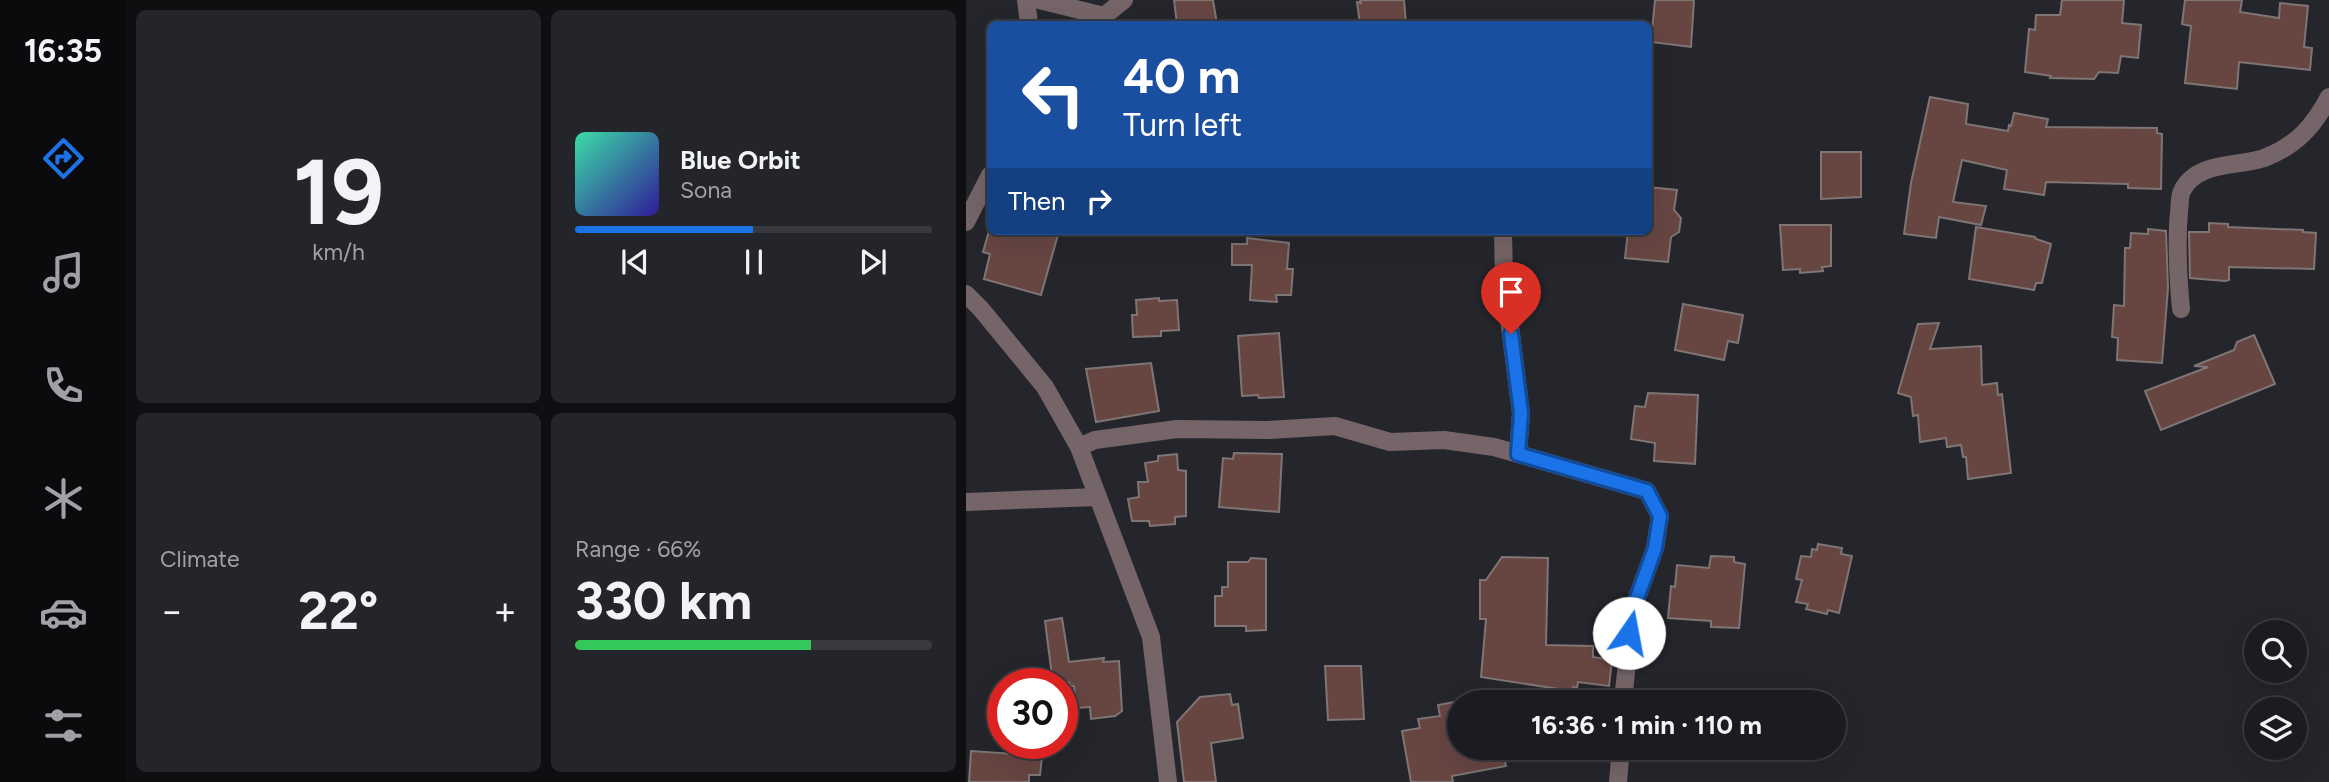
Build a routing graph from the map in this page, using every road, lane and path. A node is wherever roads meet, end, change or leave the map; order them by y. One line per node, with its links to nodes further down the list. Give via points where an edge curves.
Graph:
1 (1026, 0): 4 (street)
2 (1039, 0): 3 (street, via 1104,16)
3 (1124, 0)
4 (1029, 21)
5 (2329, 97): 10 (street, via 2316,121 2297,139 2266,157 2216,167 2192,178 2182,192 2176,246)
6 (987, 181): 7 (street)
7 (966, 222)
8 (1503, 235): 12 (street, via 1504,280 1521,413)
9 (967, 296): 11 (street, via 1045,387)
10 (2181, 309)
11 (1079, 447): 12 (street, via 1095,440 1177,429 1335,426 1390,442 1444,440); 13 (street)
12 (1518, 454): 15 (street, via 1647,491 1660,516 1655,548 1632,612)
13 (1098, 497): 14 (street); 17 (street, via 1151,637)
14 (966, 502)
15 (1624, 690)
16 (1619, 760): 18 (street)
17 (1168, 782)
18 (1618, 782)

